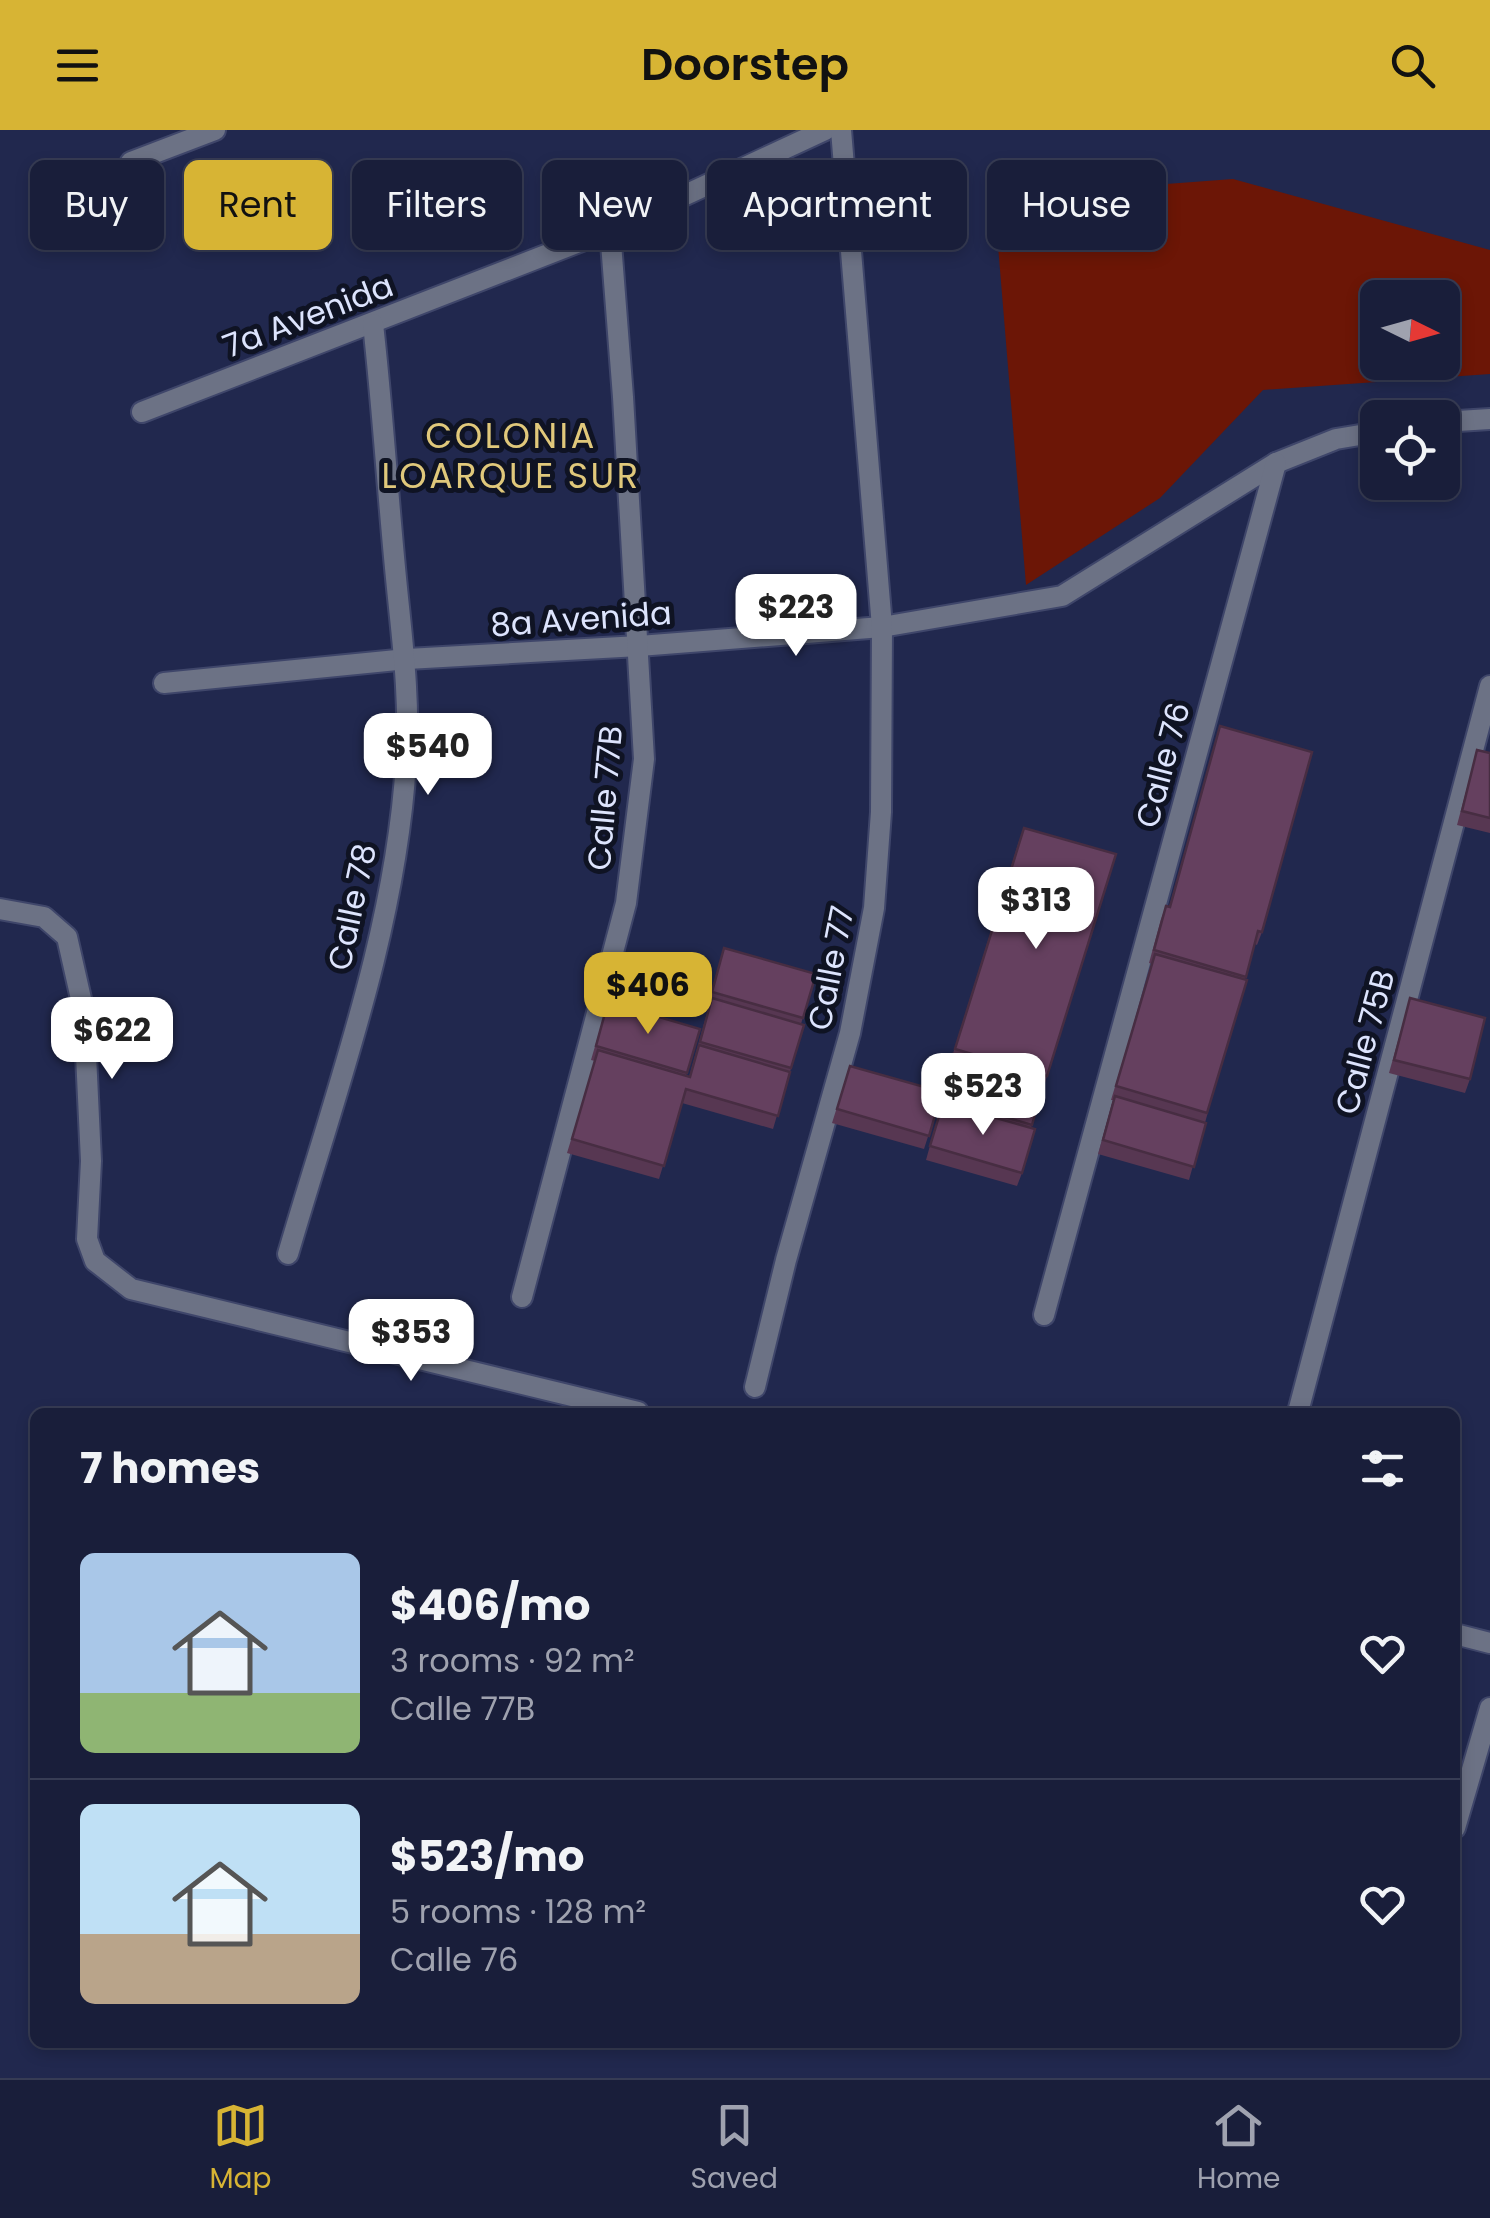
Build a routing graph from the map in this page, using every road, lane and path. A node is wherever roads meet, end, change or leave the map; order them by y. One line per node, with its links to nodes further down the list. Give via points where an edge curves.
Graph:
1 (215, 130): 4 (street)
2 (825, 130): 5 (street, 7a Avenida)
3 (841, 130): 14 (street, Calle 77)
4 (136, 160)
5 (687, 194)
6 (560, 250): 8 (street, 7a Avenida)
7 (611, 250): 15 (street, Calle 77B)
8 (373, 324): 9 (street, 7a Avenida); 16 (street, Calle 78)
9 (142, 412)
10 (1490, 419): 11 (street)
11 (1460, 421)
12 (1360, 435): 13 (street, 8a Avenida)
13 (1276, 463): 14 (street, 8a Avenida, via 1062,596); 22 (street, Calle 76)
14 (882, 627): 15 (street, 8a Avenida); 23 (street, Calle 77, via 874,908 850,1033)
15 (639, 646): 16 (street, 8a Avenida); 21 (street, Calle 77B, via 644,759 626,903)
16 (407, 660): 17 (street, 8a Avenida); 20 (street, Calle 78, via 396,854 374,959)
17 (164, 683)
18 (1490, 686): 25 (street, Calle 75B)
19 (0, 909): 24 (street, via 44,917 67,937 84,1012 91,1161 87,1240 96,1261 132,1289)
20 (288, 1254)
21 (522, 1297)
22 (1044, 1315)
23 (755, 1387)
24 (621, 1408)
25 (1299, 1408)
26 (1460, 1635): 27 (street)
27 (1490, 1643)
28 (1490, 1708): 29 (street)
29 (1460, 1811)

